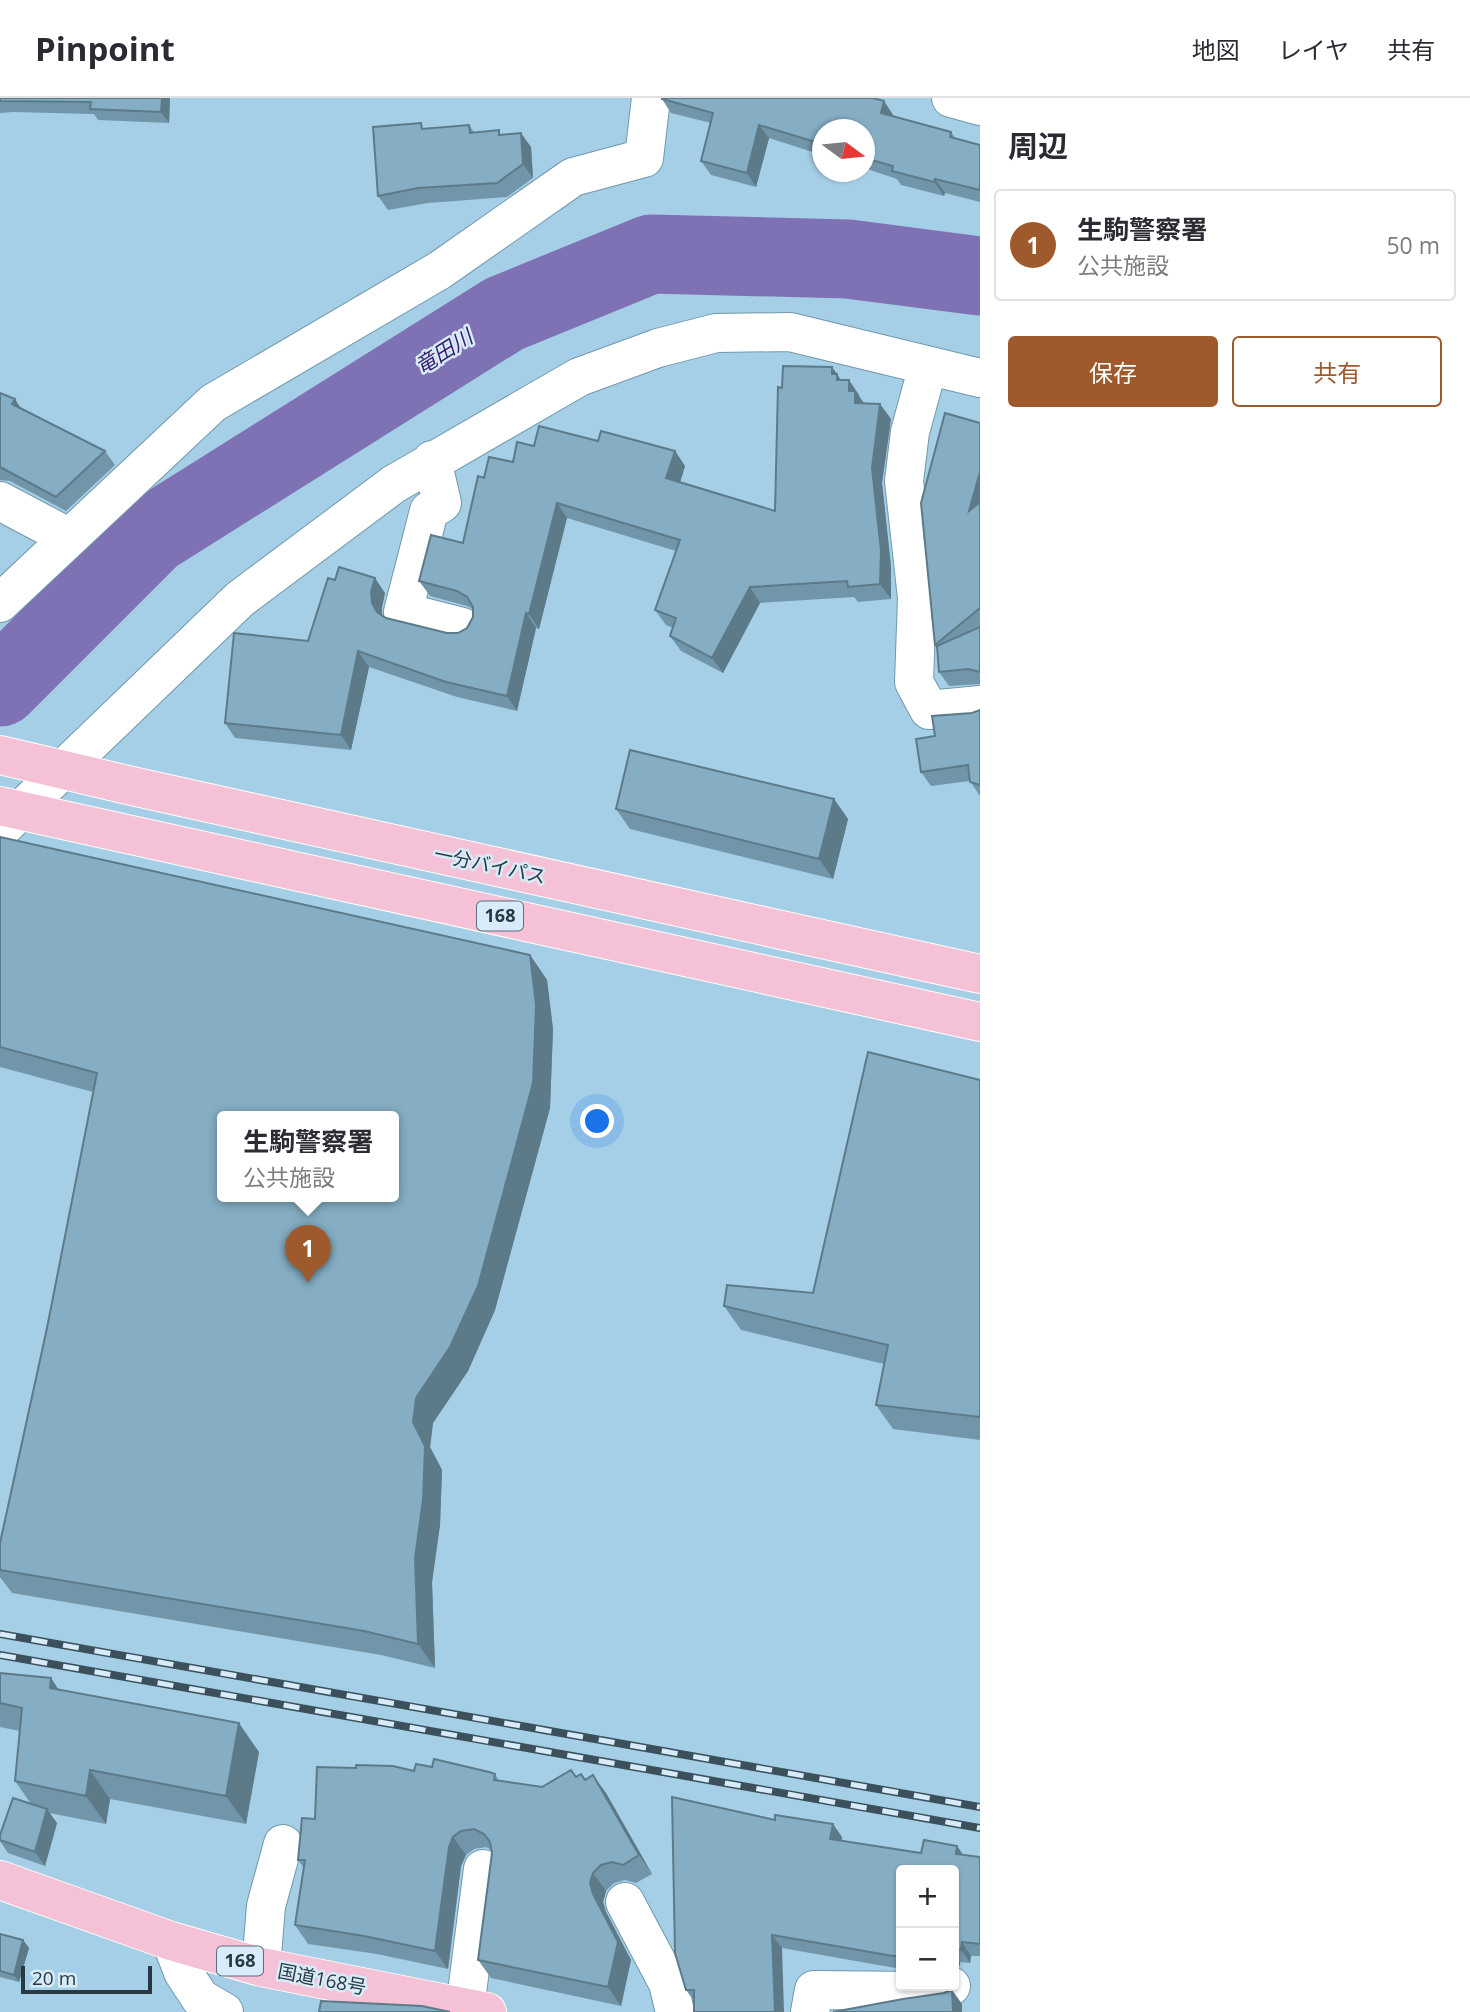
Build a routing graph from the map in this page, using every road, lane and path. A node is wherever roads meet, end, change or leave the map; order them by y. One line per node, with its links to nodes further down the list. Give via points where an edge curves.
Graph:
1 (651, 98): 8 (street, via 644,158 573,177 440,270 213,403)
2 (951, 98): 3 (street)
3 (980, 106)
4 (928, 366): 5 (street); 6 (street, via 790,332 716,332 579,377); 11 (street, via 910,432 904,481 917,598 914,682 929,710)
5 (980, 378)
6 (432, 460): 10 (street, via 442,503 429,511 403,612); 13 (street, via 352,513 240,599)
7 (0, 501): 8 (street)
8 (68, 537): 9 (street)
9 (0, 603)
10 (462, 626)
11 (980, 705)
12 (0, 755): 13 (highway, 一分バイパス / 168)
13 (60, 770): 14 (street); 15 (highway, 一分バイパス / 168)
14 (7, 816): 16 (highway, 168)
15 (980, 974)
16 (980, 1022)
17 (283, 1844): 22 (street, via 266,1906)
18 (483, 1869): 26 (street)
19 (0, 1880): 21 (highway, 国道168号 / 168)
20 (625, 1902): 28 (street, via 668,1983)
21 (171, 1941): 22 (highway, 国道168号 / 168); 27 (street, via 200,1998)
22 (261, 1967): 26 (highway, 国道168号 / 168)
23 (980, 1981): 24 (street)
24 (959, 1985)
25 (896, 1991): 29 (street, via 814,1990)
26 (476, 2010)
27 (223, 2012)
28 (675, 2012)
29 (810, 2012)

